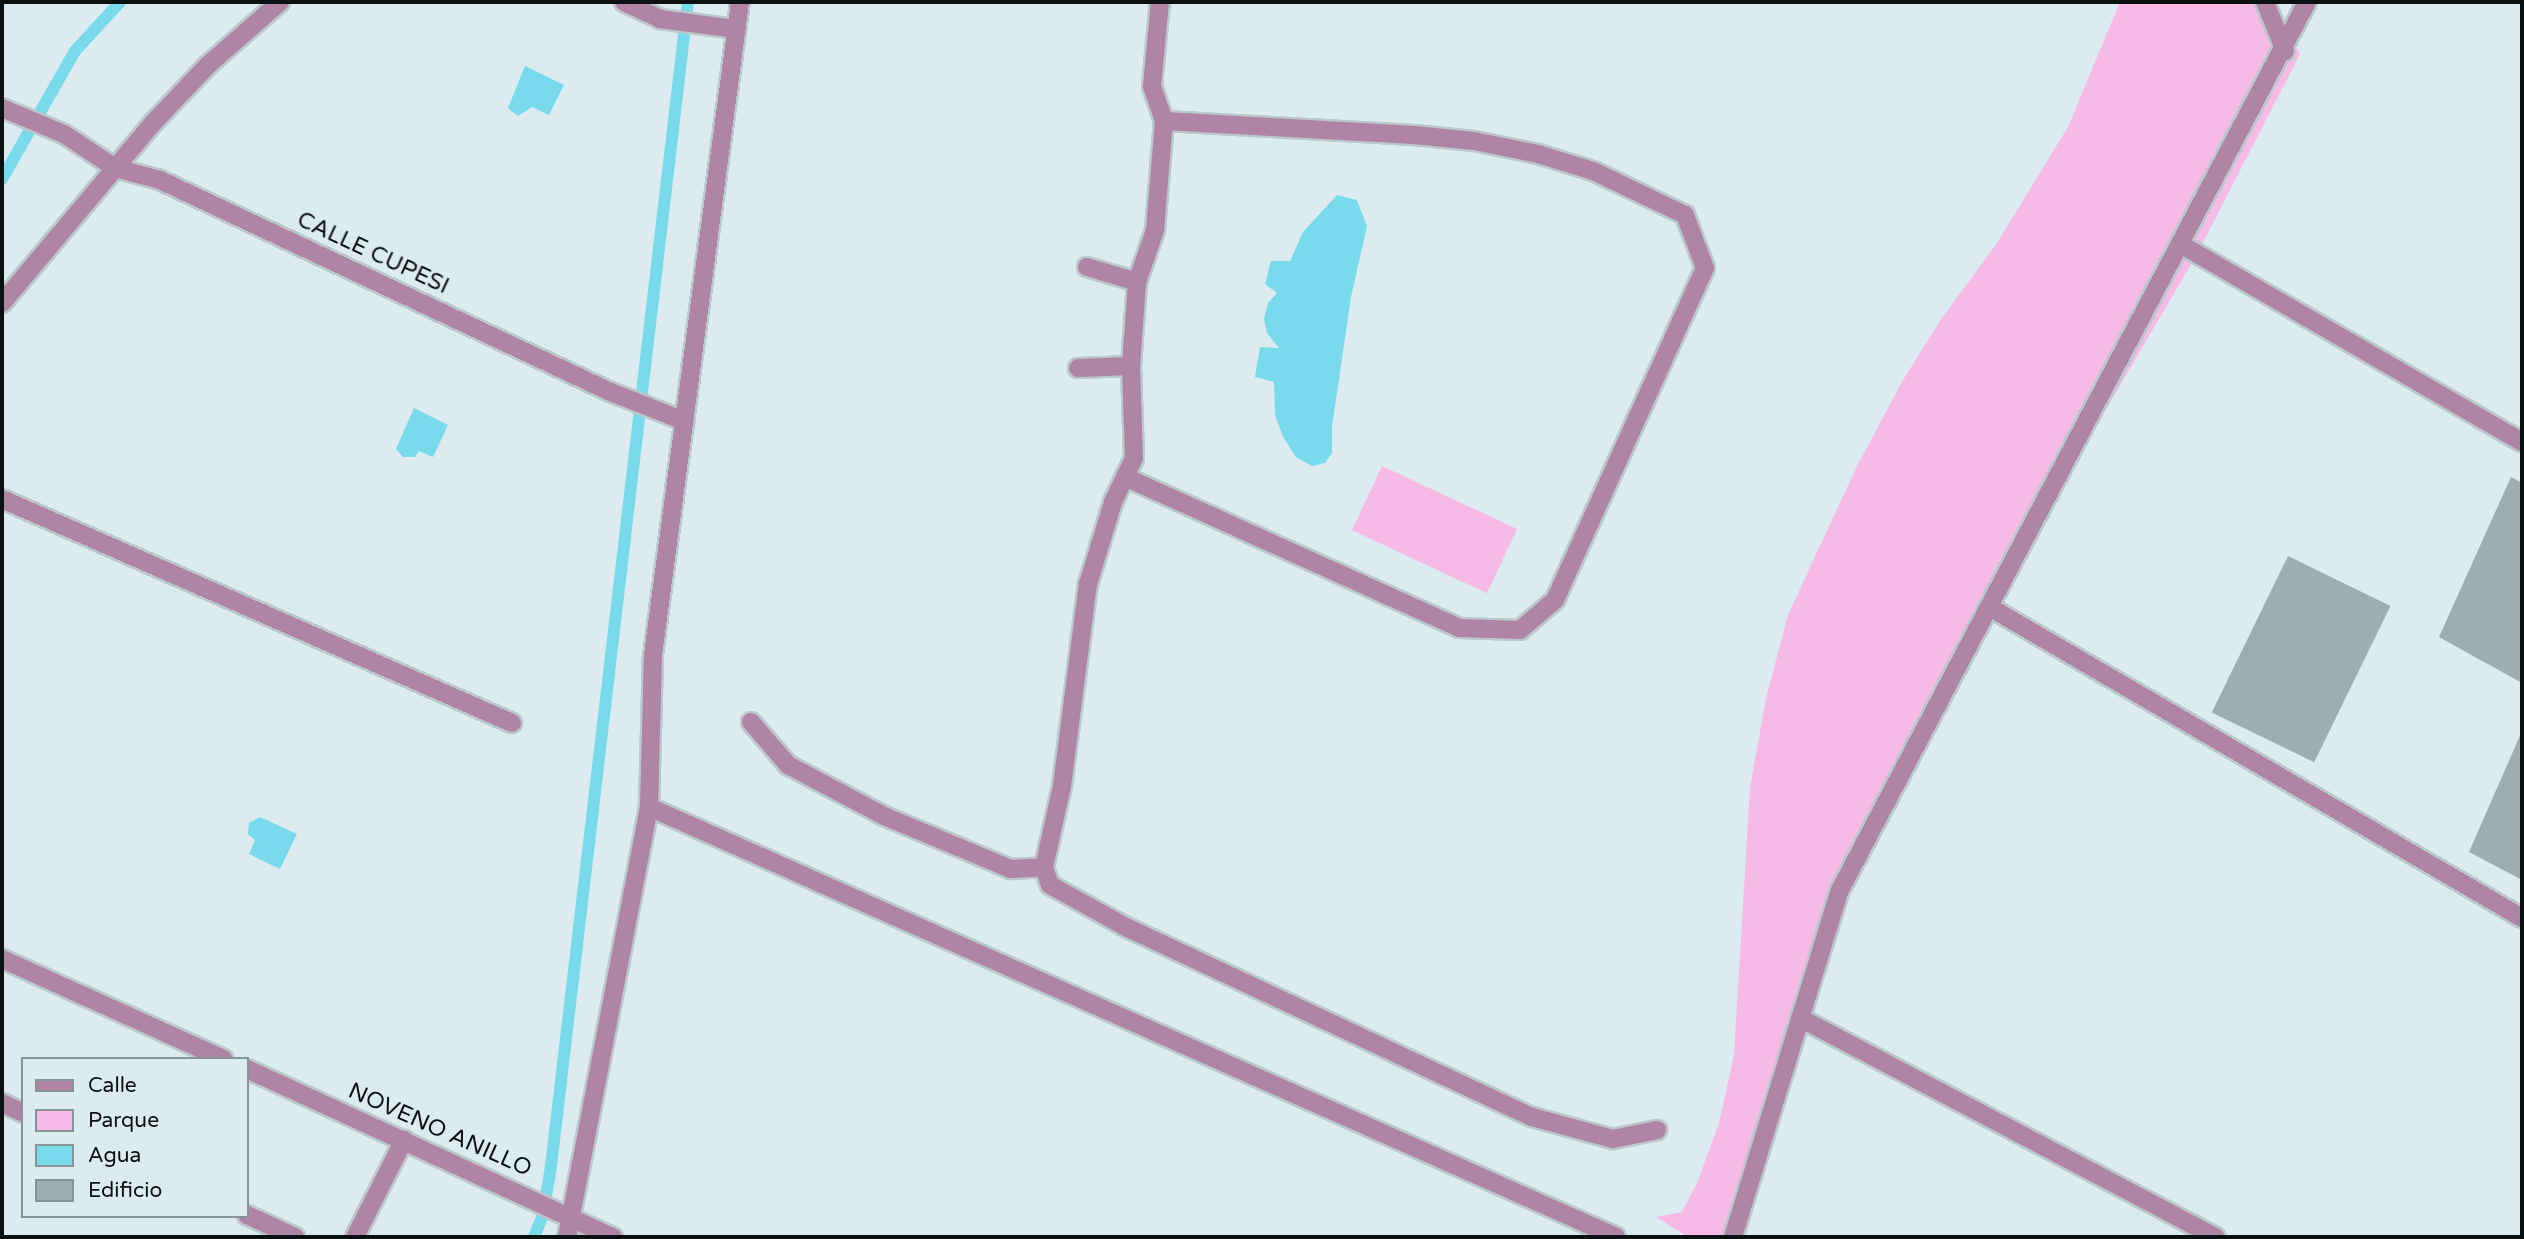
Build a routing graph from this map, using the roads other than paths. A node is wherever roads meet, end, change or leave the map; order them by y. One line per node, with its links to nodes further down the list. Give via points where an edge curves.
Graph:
1 (280, 2): 11 (street, via 208,65)
2 (624, 2): 7 (street, via 660,19)
3 (740, 2): 7 (street)
4 (1160, 2): 10 (street, via 1152,86)
5 (2265, 2): 8 (street)
6 (2307, 2): 8 (street)
7 (736, 29): 18 (street)
8 (2285, 51): 12 (street)
9 (4, 108): 11 (street, CALLE CUPESI, via 64,134)
10 (1164, 121): 14 (street, via 1155,230); 20 (street, via 1414,135 1538,154 1593,171 1685,215 1705,268 1555,600 1520,630 1459,628)
11 (115, 168): 15 (street); 18 (street, CALLE CUPESI, via 160,180 608,391)
12 (2182, 245): 19 (street); 22 (street)
13 (1087, 267): 14 (street)
14 (1137, 282): 16 (street)
15 (2, 303)
16 (1132, 366): 17 (street); 20 (street, via 1134,458)
17 (1078, 368)
18 (684, 421): 25 (street, via 653,655)
19 (2522, 442)
20 (1125, 477): 26 (street, via 1088,584 1062,786)
21 (2, 499): 24 (street)
22 (1991, 608): 27 (street); 29 (street, via 1840,890)
23 (751, 722): 26 (street, via 789,765 884,816 1011,869)
24 (513, 723)
25 (649, 807): 36 (street); 42 (street)
26 (1044, 867): 34 (street, via 1050,885 1128,928 1532,1118 1613,1139)
27 (2522, 918)
28 (2, 960): 30 (street)
29 (1800, 1018): 43 (street); 44 (street)
30 (219, 1057)
31 (248, 1069): 35 (street, NOVENO ANILLO)
32 (2, 1103): 33 (street)
33 (21, 1112)
34 (1657, 1130)
35 (404, 1140): 36 (street, NOVENO ANILLO); 39 (street)
36 (565, 1214): 40 (street); 41 (street, NOVENO ANILLO)
37 (248, 1215): 38 (street)
38 (295, 1237)
39 (355, 1237)
40 (567, 1237)
41 (613, 1237)
42 (1616, 1237)
43 (1733, 1237)
44 (2216, 1237)

